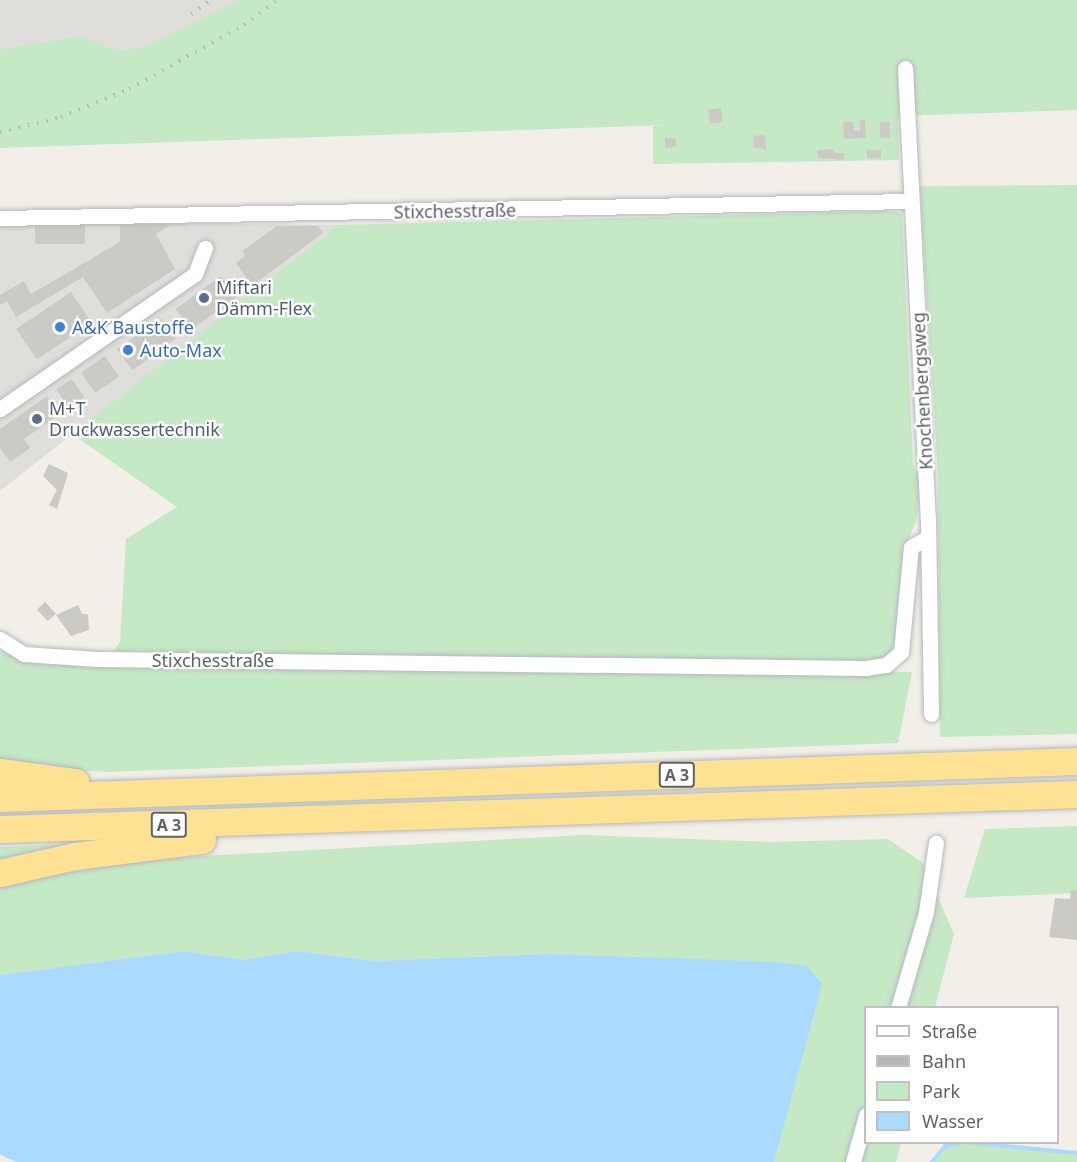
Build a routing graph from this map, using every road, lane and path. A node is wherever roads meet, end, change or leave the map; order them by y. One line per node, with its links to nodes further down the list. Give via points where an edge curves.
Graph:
1 (905, 68): 2 (street, Knochenbergsweg)
2 (910, 201): 3 (street, Stixchesstraße); 6 (street, Knochenbergsweg)
3 (0, 218)
4 (205, 248): 5 (street, via 195,274)
5 (0, 409)
6 (927, 538): 7 (street, Stixchesstraße, via 911,548 904,644 886,664 866,668 98,659 24,654); 8 (street, Knochenbergsweg)
7 (0, 639)
8 (931, 714)
9 (1077, 761): 12 (highway, A 3)
10 (0, 772): 12 (highway, via 74,782)
11 (1077, 794): 14 (highway, A 3)
12 (117, 795): 13 (highway, A 3)
13 (0, 798)
14 (338, 820): 15 (highway, A 3); 17 (highway, via 304,836 127,848)
15 (0, 830)
16 (936, 843): 18 (street, via 926,912)
17 (0, 873)
18 (899, 1006)
19 (864, 1123): 20 (street)
20 (854, 1162)

